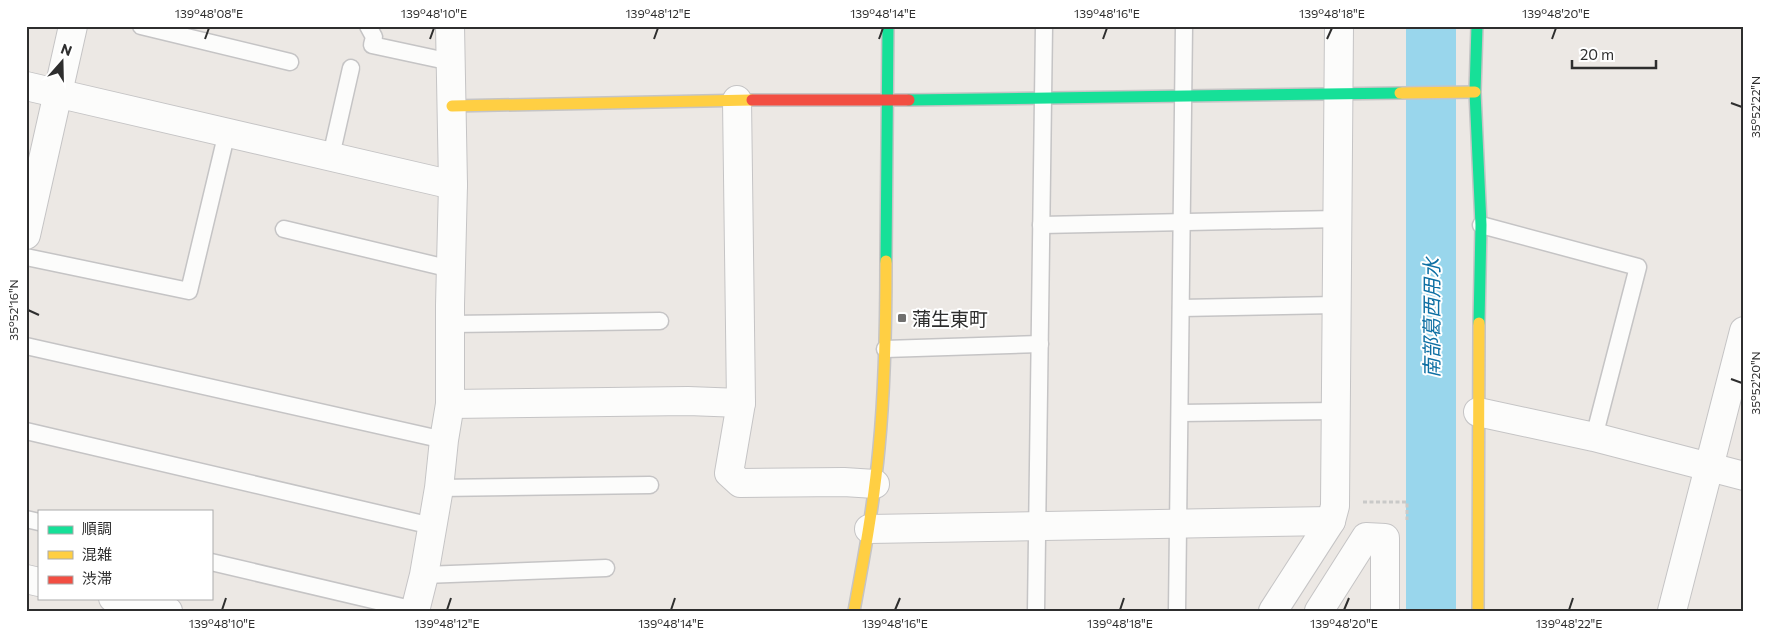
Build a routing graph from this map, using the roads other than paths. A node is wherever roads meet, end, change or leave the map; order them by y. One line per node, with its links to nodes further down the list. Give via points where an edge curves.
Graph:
1 (73, 26): 15 (street)
2 (141, 26): 10 (lane)
3 (368, 26): 11 (lane, via 374,37 372,45)
4 (450, 26): 11 (street)
5 (888, 26): 20 (street)
6 (1044, 26): 18 (lane)
7 (1184, 26): 17 (lane)
8 (1339, 26): 16 (street)
9 (1477, 26): 14 (street)
10 (290, 62)
11 (451, 62): 21 (street)
12 (351, 68): 23 (lane)
13 (26, 86): 15 (street)
14 (1475, 92): 16 (street); 29 (street)
15 (58, 93): 22 (street); 24 (street)
16 (1339, 94): 17 (street); 26 (street)
17 (1184, 96): 18 (street); 27 (lane)
18 (1043, 97): 20 (street); 28 (lane)
19 (737, 100): 20 (street); 21 (street); 42 (street)
20 (886, 100): 41 (street)
21 (452, 106): 25 (street)
22 (227, 132): 23 (street); 32 (lane, via 189,291)
23 (331, 156): 25 (street)
24 (33, 173): 31 (street)
25 (453, 185): 33 (street)
26 (1338, 219): 27 (lane); 34 (street)
27 (1182, 223): 28 (lane); 35 (lane)
28 (1041, 225): 39 (lane)
29 (1482, 225): 45 (street); 48 (lane, via 1638,267)
30 (284, 229): 33 (lane)
31 (26, 235)
32 (26, 257)
33 (451, 269): 37 (street)
34 (1336, 305): 35 (lane); 44 (street)
35 (1181, 308): 46 (lane)
36 (660, 321): 37 (lane)
37 (450, 324): 43 (street)
38 (1744, 331): 50 (street)
39 (1040, 344): 41 (lane); 58 (lane)
40 (26, 346): 49 (lane)
41 (885, 349): 52 (street)
42 (741, 403): 43 (street, via 688,400); 52 (street, via 729,473 740,483)
43 (450, 404): 49 (street)
44 (1337, 411): 46 (lane); 55 (street, via 1335,506)
45 (1478, 412): 48 (street); 72 (street)
46 (1180, 413): 56 (lane)
47 (26, 431): 57 (lane)
48 (1594, 437): 50 (street)
49 (444, 440): 54 (street)
50 (1709, 467): 51 (street); 73 (street)
51 (1744, 476)
52 (875, 484): 59 (street)
53 (650, 485): 54 (lane)
54 (439, 488): 57 (street)
55 (1331, 522): 56 (street); 69 (street)
56 (1178, 523): 58 (street); 68 (lane)
57 (432, 526): 62 (street)
58 (1037, 526): 59 (street); 67 (lane)
59 (869, 529): 66 (street)
60 (212, 562): 64 (lane)
61 (606, 568): 62 (lane)
62 (424, 575): 64 (street)
63 (121, 600): 65 (street)
64 (415, 610)
65 (168, 611)
66 (854, 611)
67 (1036, 611)
68 (1178, 611)
69 (1272, 611)
70 (1319, 611): 71 (street, via 1366,537 1385,538)
71 (1385, 611)
72 (1478, 611)
73 (1672, 611)

